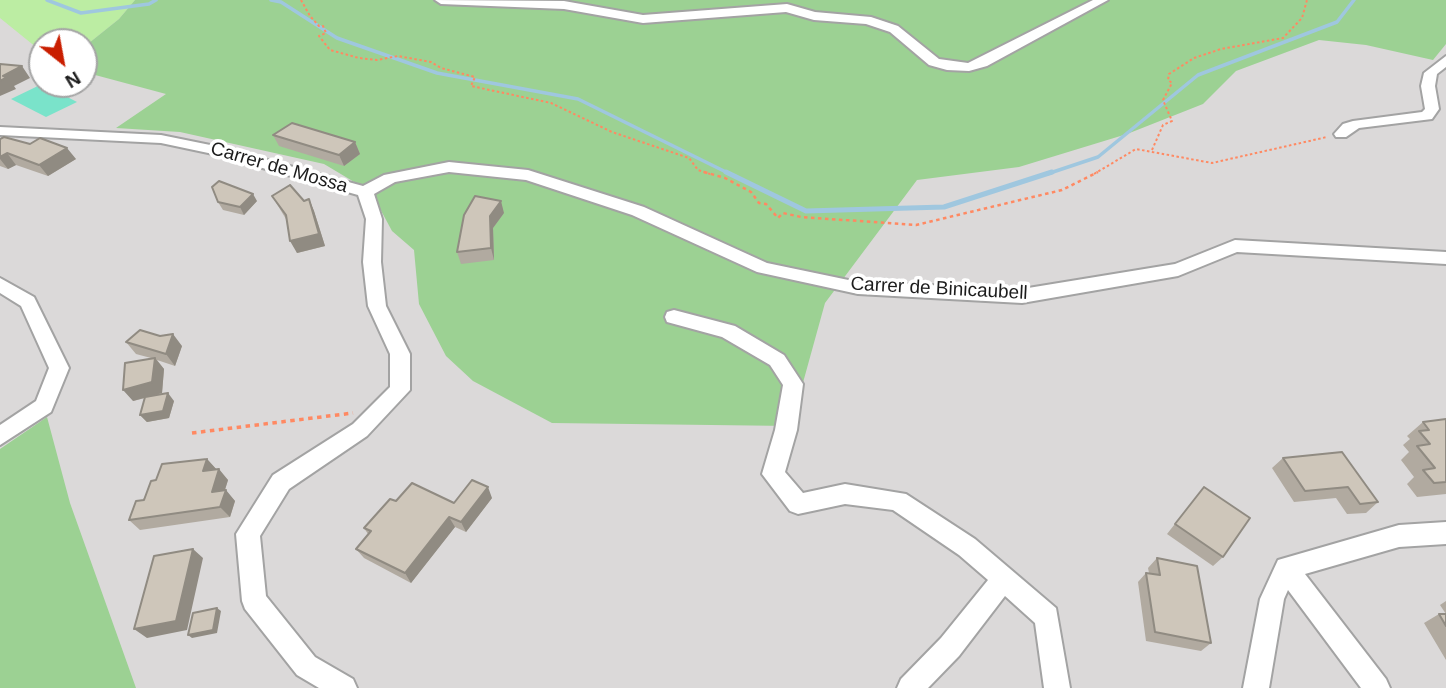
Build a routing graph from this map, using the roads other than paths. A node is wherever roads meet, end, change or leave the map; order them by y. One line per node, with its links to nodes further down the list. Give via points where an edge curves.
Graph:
1 (441, 0): 2 (street, via 564,5 643,19 787,8 814,16 867,20 894,29 934,62 968,67)
2 (1102, 0)
3 (1446, 60): 5 (street, via 1431,73 1432,109 1427,116 1358,124)
4 (0, 131): 6 (street, Carrer de Mossa, via 161,139 215,149)
5 (1341, 134)
6 (365, 192): 7 (street, Carrer de Binicaubell, via 390,178 449,167 528,175 638,211 763,268 872,288 1022,296 1178,270 1234,246); 14 (street, Carrer de Mossa, via 374,219 377,306 401,354 400,390 360,430 281,482 248,534 254,601 306,666)
7 (1446, 258)
8 (0, 284): 10 (street, via 27,302 59,368 44,406)
9 (674, 317): 13 (street, via 728,331 777,360 793,384 773,474 799,505 845,494 898,501 967,547)
10 (0, 436)
11 (1446, 533): 12 (street, via 1399,536)
12 (1286, 568): 17 (street, via 1272,599); 18 (street)
13 (1003, 580): 15 (street, via 950,647); 16 (street, via 1047,617)
14 (344, 688)
15 (910, 688)
16 (1057, 688)
17 (1256, 688)
18 (1377, 688)

